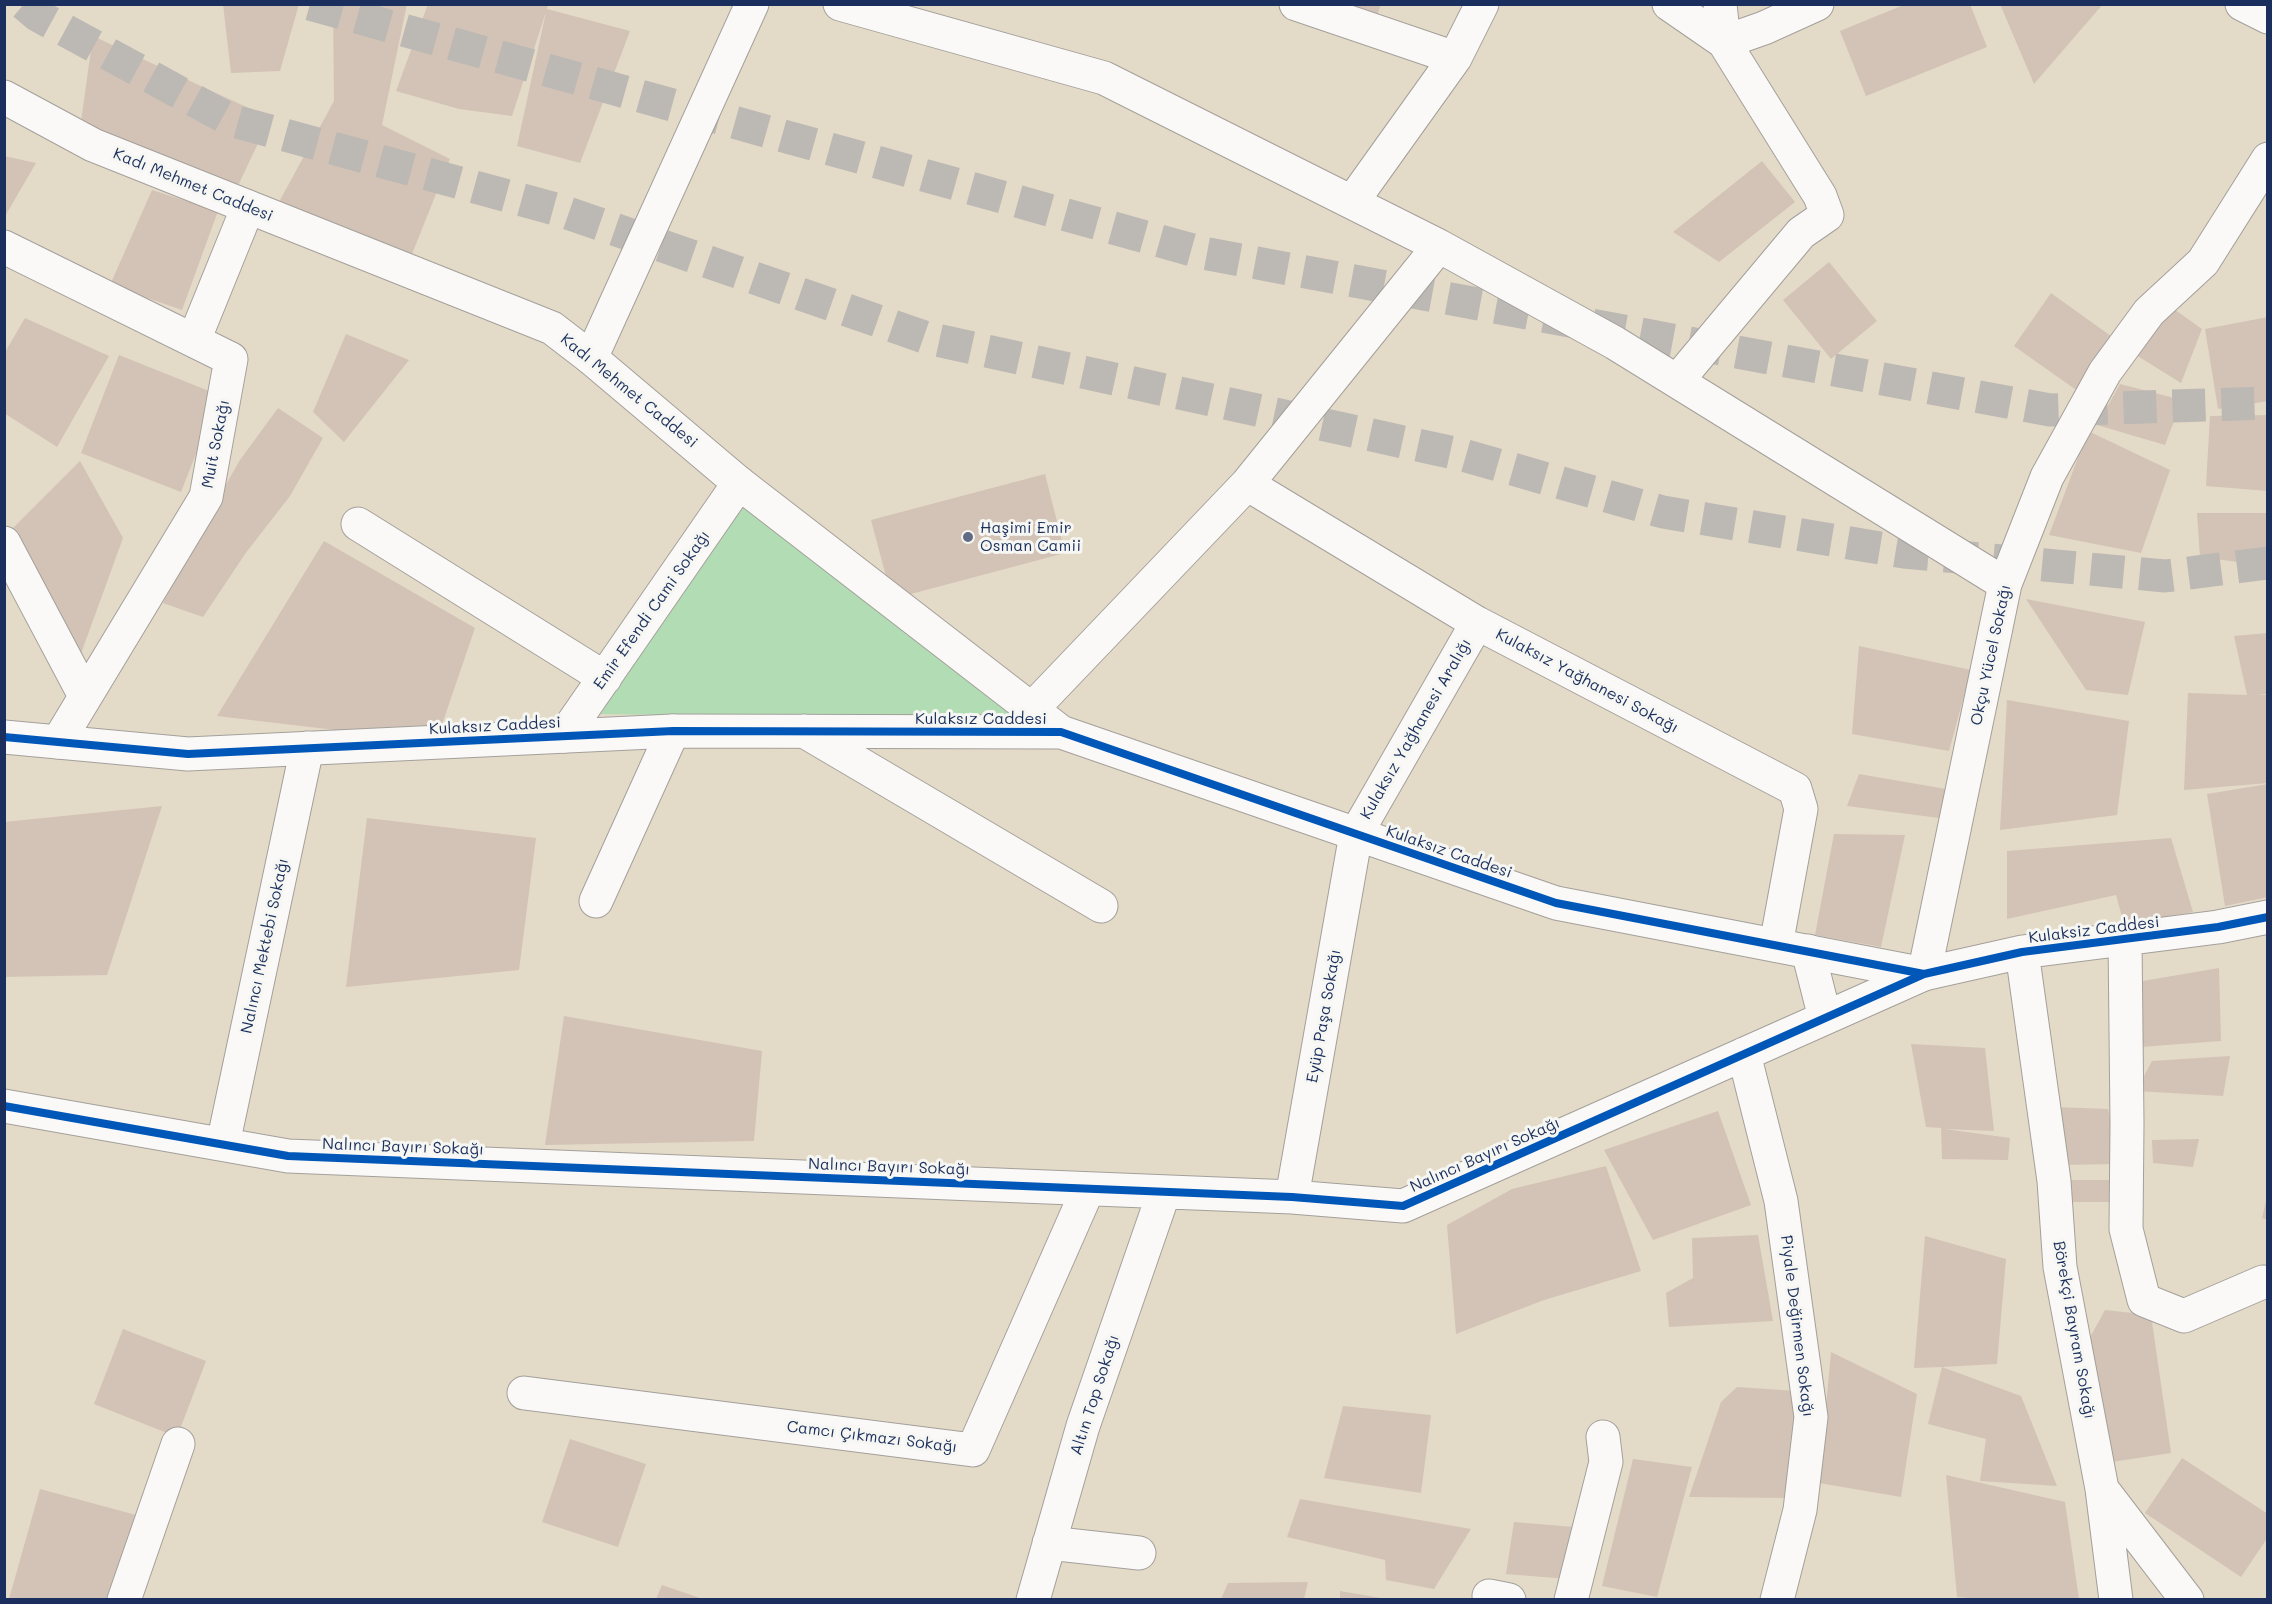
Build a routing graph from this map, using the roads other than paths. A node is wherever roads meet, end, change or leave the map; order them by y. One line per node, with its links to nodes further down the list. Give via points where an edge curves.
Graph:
1 (752, 4): 19 (street)
2 (840, 4): 14 (street, via 1104,78)
3 (1296, 4): 11 (street)
4 (1482, 4): 11 (street)
5 (1670, 4): 10 (street)
6 (1720, 4): 10 (street)
7 (1817, 4): 10 (street)
8 (2242, 4): 9 (street)
9 (2268, 17)
10 (1724, 42): 20 (street, via 1820,196 1827,215 1801,233)
11 (1455, 58): 14 (street)
12 (4, 97): 15 (street, Kadı Mehmet Caddesi, via 93,145)
13 (2268, 159): 25 (street, Okçu Yücel Sokağı, via 2203,262 2149,312 2104,372 2047,477)
14 (1352, 202): 16 (street)
15 (248, 207): 18 (street); 19 (street, Kadı Mehmet Caddesi, via 552,328)
16 (1439, 246): 20 (street); 22 (street)
17 (4, 247): 18 (street, Muit Sokağı)
18 (194, 340): 28 (street, Muit Sokağı, via 231,359 206,497)
19 (591, 358): 21 (street, Kadı Mehmet Caddesi)
20 (1677, 381): 25 (street)
21 (739, 483): 27 (street, Emir Efendi Cami Sokağı); 29 (street, Kadı Mehmet Caddesi)
22 (1247, 484): 26 (street, Kulaksız Yağhanesi Sokağı); 29 (street)
23 (358, 524): 27 (street)
24 (4, 543): 28 (street)
25 (2005, 584): 45 (street, Okçu Yücel Sokağı)
26 (1477, 623): 37 (street, Kulaksız Yağhanesi Aralığı); 42 (street, Kulaksız Yağhanesi Sokağı, via 1795,789 1801,809)
27 (605, 678): 33 (street, Emir Efendi Cami Sokağı)
28 (85, 696): 35 (street, Muit Sokağı)
29 (1032, 709): 32 (street, Kadı Mehmet Caddesi)
30 (673, 731): 31 (street, Kulaksız Caddesi); 33 (street, Kulaksız Caddesi); 38 (street)
31 (804, 731): 32 (street, Kulaksız Caddesi); 39 (street)
32 (1061, 732): 37 (street, Kulaksız Caddesi)
33 (564, 736): 36 (street, Kulaksız Caddesi)
34 (4, 737): 35 (street, Kulaksız Caddesi)
35 (58, 742): 36 (street, Kulaksız Caddesi, via 188,754)
36 (307, 748): 49 (street, Nalıncı Mektebi Sokağı)
37 (1356, 834): 42 (street, Kulaksız Caddesi, via 1556,903); 52 (street, Eyüp Paşa Sokağı)
38 (596, 901)
39 (1101, 906)
40 (2268, 917): 41 (street, Kulaksiz Caddesi)
41 (2126, 939): 44 (street, Kulaksiz Caddesi); 53 (street, via 2126,1229 2144,1300 2184,1316)
42 (1776, 945): 43 (street, Kulaksız Caddesi)
43 (1808, 951): 45 (street, Kulaksız Caddesi); 46 (street)
44 (2022, 952): 45 (street, Kulaksiz Caddesi); 57 (street, Börekçi Bayram Sokağı, via 2054,1181 2060,1267)
45 (1924, 974): 46 (street, Nalıncı Bayırı Sokağı)
46 (1825, 1018): 47 (street, Nalıncı Bayırı Sokağı)
47 (1743, 1054): 52 (street, Nalıncı Bayırı Sokağı, via 1403,1206); 63 (street, Piyale Değirmen Sokağı, via 1781,1201 1811,1417 1800,1510)
48 (4, 1106): 49 (street, Nalıncı Bayırı Sokağı)
49 (223, 1144): 50 (street, Nalıncı Bayırı Sokağı, via 288,1156)
50 (1088, 1189): 51 (street, Nalıncı Bayırı Sokağı); 54 (street, Camcı Çıkmazı Sokağı, via 973,1450)
51 (1164, 1192): 52 (street, Nalıncı Bayırı Sokağı); 58 (street, Altın Top Sokağı, via 1083,1426)
52 (1292, 1197)
53 (2263, 1282)
54 (524, 1393)
55 (1603, 1437): 62 (street, via 1606,1462)
56 (178, 1444): 60 (street)
57 (2102, 1489): 64 (street, Börekçi Bayram Sokağı); 65 (street)
58 (1049, 1543): 59 (street); 61 (street, Altın Top Sokağı)
59 (1139, 1553)
60 (124, 1599)
61 (1033, 1599)
62 (1571, 1599)
63 (1778, 1599)
64 (2116, 1599)
65 (2187, 1599)

